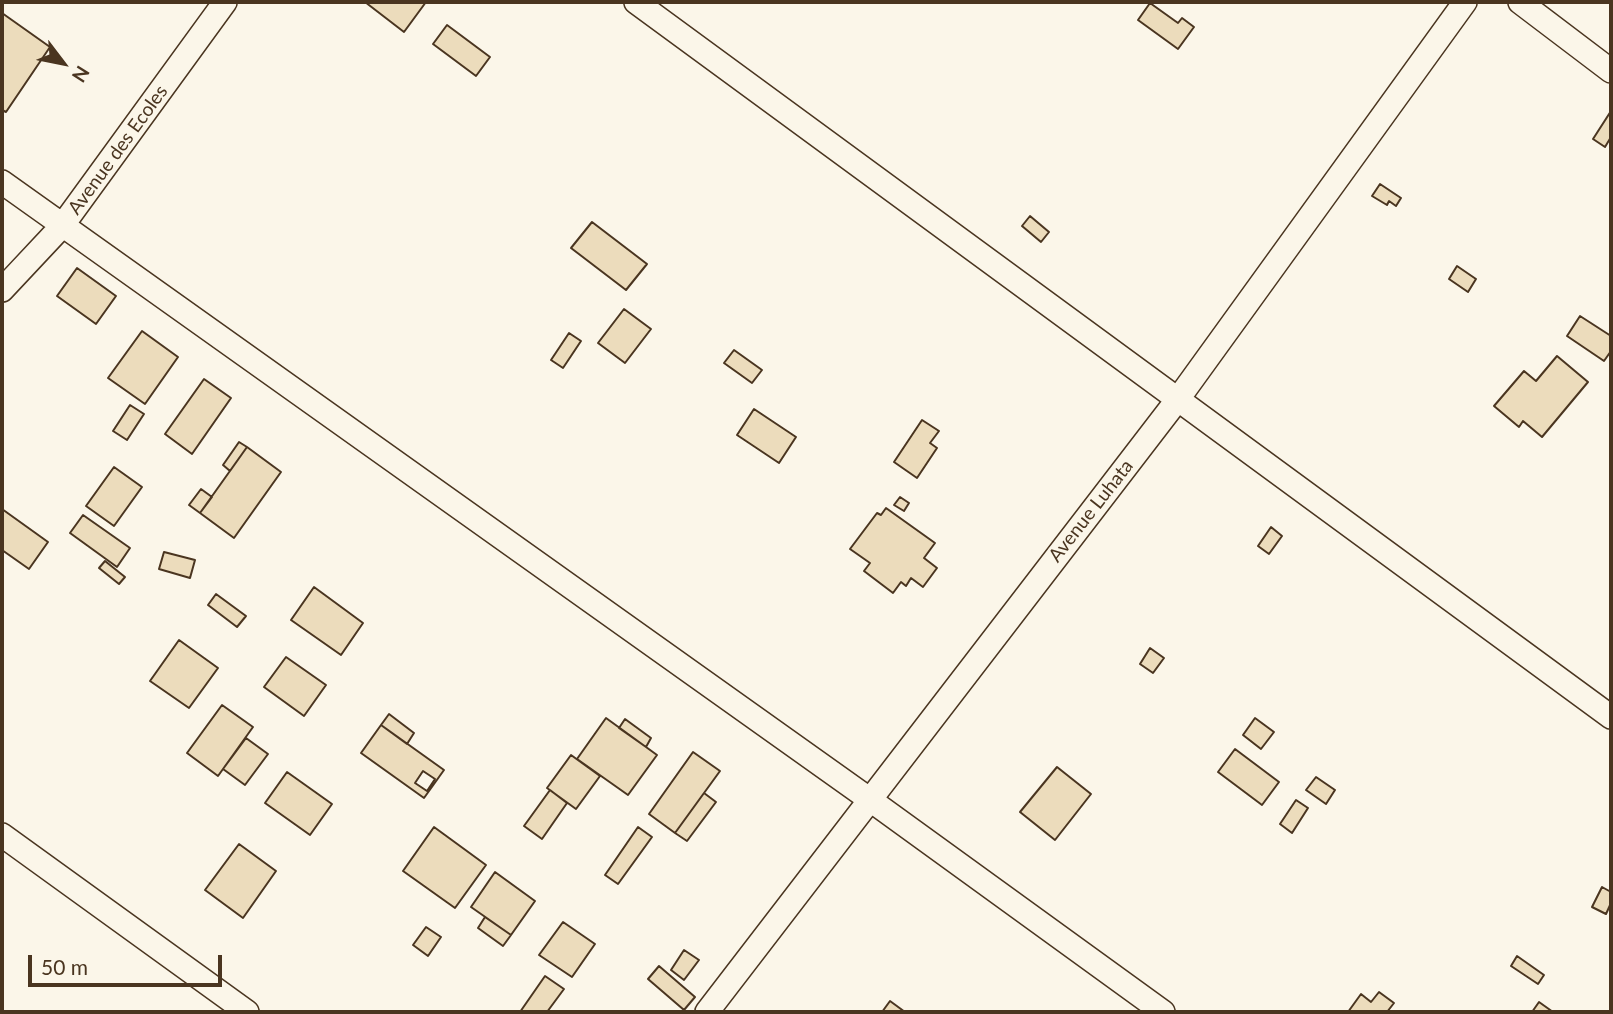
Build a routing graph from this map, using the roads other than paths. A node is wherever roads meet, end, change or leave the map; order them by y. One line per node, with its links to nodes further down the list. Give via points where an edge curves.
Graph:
1 (225, 2): 7 (street, Avenue des Ecoles)
2 (636, 2): 9 (street)
3 (1465, 2): 9 (street, Avenue Luhata)
4 (1520, 2): 5 (street)
5 (1611, 71)
6 (2, 182): 7 (street)
7 (62, 226): 8 (street, Avenue des Ecoles); 11 (street)
8 (2, 290)
9 (1178, 398): 10 (street); 11 (street, Avenue Luhata)
10 (1611, 717)
11 (869, 799): 14 (street, Avenue Luhata); 15 (street)
12 (2, 835): 13 (street)
13 (247, 1012)
14 (707, 1012)
15 (1163, 1012)

